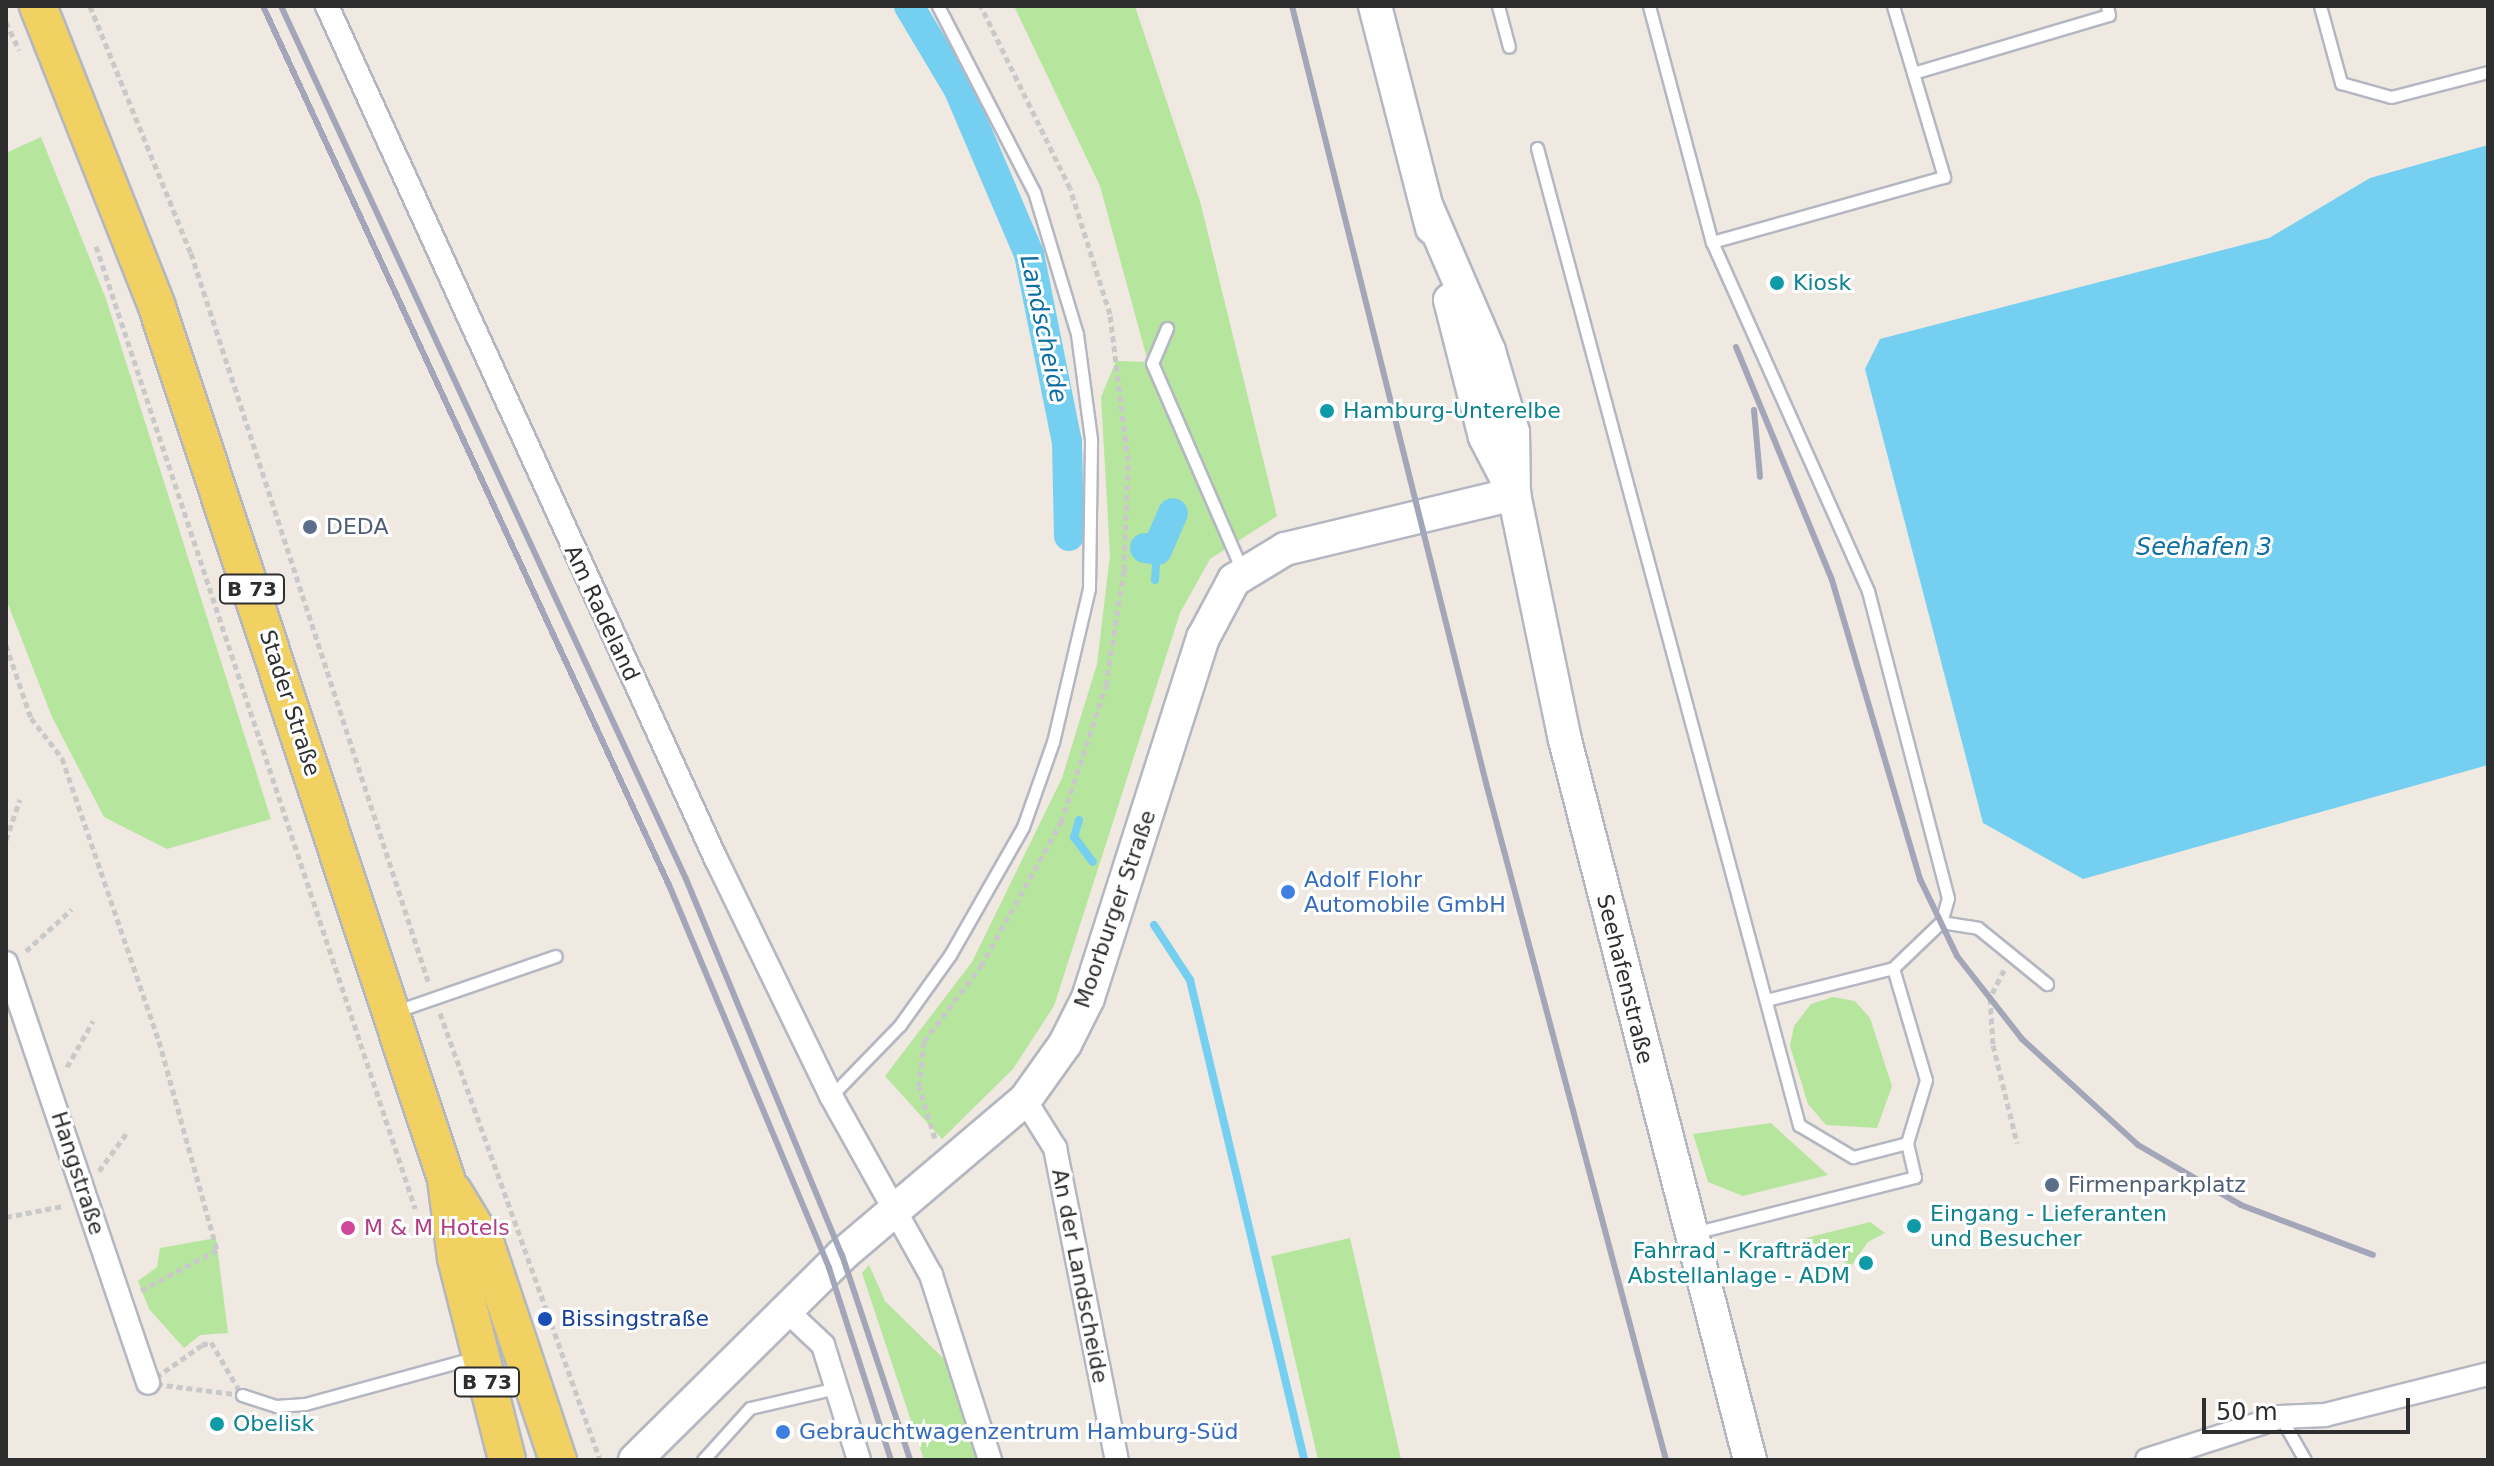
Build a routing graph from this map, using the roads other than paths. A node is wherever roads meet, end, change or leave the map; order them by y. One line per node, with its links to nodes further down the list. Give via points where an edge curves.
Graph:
1 (38, 6): 24 (main road, Stader Straße / B 73, via 157,307)
2 (327, 6): 25 (street, Am Radeland)
3 (938, 6): 25 (lane, via 1034,192 1077,334 1091,439 1089,588 1053,742 991,888 900,1025)
4 (1375, 6): 16 (main road, via 1485,437)
5 (1498, 6): 10 (lane)
6 (1649, 6): 14 (lane)
7 (1893, 6): 12 (lane)
8 (2107, 6): 12 (lane, via 2109,15)
9 (2320, 6): 11 (lane, via 2341,83 2391,97)
10 (1509, 47)
11 (2488, 72)
12 (1913, 73): 14 (lane, via 1944,177)
13 (1537, 148): 23 (lane)
14 (1712, 242): 18 (lane, via 1868,591 1945,886)
15 (1167, 328): 17 (lane, via 1152,363)
16 (1514, 494): 17 (main road, via 1285,549); 30 (main road, Seehafenstraße, via 1565,740)
17 (1242, 571): 26 (main road, Moorburger Straße, via 1209,624 1088,998)
18 (1941, 922): 21 (lane); 22 (lane, via 1978,928)
19 (556, 956): 24 (lane)
20 (13, 959): 34 (street, Hangstraße)
21 (1893, 968): 23 (lane); 27 (lane, via 1926,1080)
22 (2047, 984)
23 (1766, 1000): 27 (lane, via 1799,1125 1853,1157)
24 (392, 1012): 28 (main road, Stader Straße / B 73)
25 (831, 1096): 29 (street, Am Radeland)
26 (1025, 1100): 29 (main road, Moorburger Straße); 44 (street, An der Landscheide, via 1055,1148)
27 (1907, 1143): 30 (lane, via 1915,1177)
28 (446, 1179): 32 (main road, Stader Straße / B 73, via 456,1258); 39 (main road, Stader Straße / B 73, via 486,1245)
29 (896, 1210): 31 (main road, Moorburger Straße); 43 (street, Am Radeland, via 931,1275)
30 (1691, 1233): 45 (main road, Seehafenstraße)
31 (787, 1311): 35 (street, via 823,1345); 40 (main road, Moorburger Straße)
32 (481, 1356): 36 (lane, via 305,1404 276,1406); 38 (main road, Stader Straße / B 73)
33 (2488, 1374): 37 (street, via 2325,1415)
34 (148, 1383)
35 (836, 1388): 41 (lane, via 750,1408); 42 (street)
36 (242, 1395)
37 (2280, 1417): 46 (street); 47 (lane)
38 (507, 1460)
39 (558, 1460)
40 (635, 1460)
41 (703, 1460)
42 (859, 1460)
43 (990, 1460)
44 (1117, 1460)
45 (1750, 1460)
46 (2147, 1460)
47 (2305, 1460)

